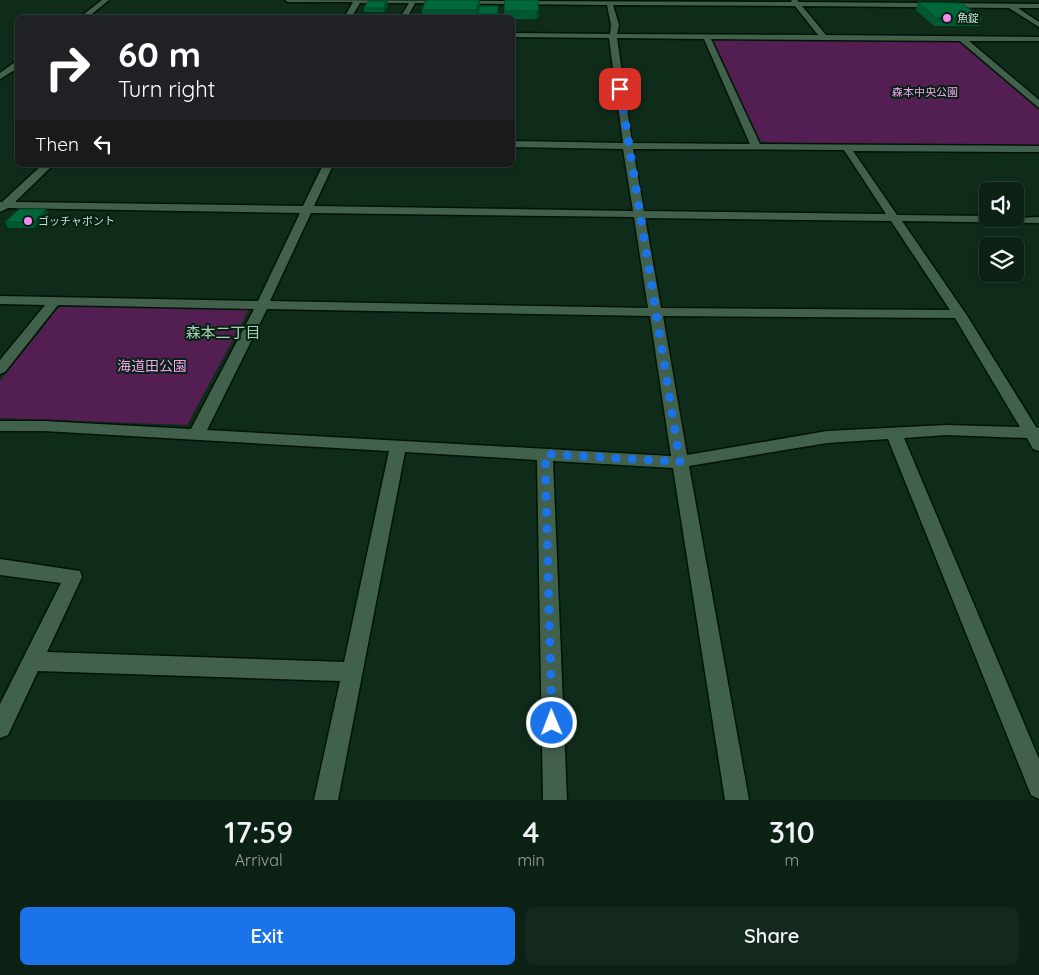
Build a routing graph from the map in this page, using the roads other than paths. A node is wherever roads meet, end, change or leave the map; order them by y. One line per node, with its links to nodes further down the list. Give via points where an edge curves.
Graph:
1 (106, 0): 9 (street)
2 (288, 0): 3 (street)
3 (358, 0): 4 (street); 10 (street)
4 (413, 1): 5 (street); 11 (street)
5 (609, 1): 6 (street); 14 (street, via 615,25)
6 (796, 2): 7 (street); 16 (street)
7 (1009, 5): 8 (street); 12 (street)
8 (1039, 6)
9 (86, 15)
10 (349, 15)
11 (404, 15)
12 (1039, 25)
13 (515, 35): 14 (street)
14 (613, 37): 15 (street); 24 (street)
15 (707, 38): 16 (street); 23 (street)
16 (824, 38): 17 (street)
17 (963, 39): 18 (street); 21 (street)
18 (1039, 40)
19 (15, 66): 20 (street)
20 (2, 74)
21 (1039, 105)
22 (515, 144): 24 (street)
23 (756, 146): 24 (street); 25 (street)
24 (628, 147): 31 (street)
25 (846, 147): 26 (street); 32 (street)
26 (1039, 149)
27 (46, 167): 29 (street)
28 (327, 167): 30 (street)
29 (2, 207): 30 (street)
30 (308, 208): 31 (street); 36 (street)
31 (640, 215): 32 (street); 37 (street)
32 (895, 219): 33 (street); 38 (street)
33 (1039, 220)
34 (0, 300): 35 (street)
35 (54, 302): 36 (street); 39 (street)
36 (262, 305): 37 (street); 42 (street)
37 (656, 312): 38 (street); 46 (street)
38 (959, 314): 43 (street)
39 (0, 369)
40 (0, 426): 42 (street)
41 (894, 433): 43 (street, via 946,430); 46 (street, via 828,437); 51 (street)
42 (196, 434): 44 (street)
43 (1037, 437)
44 (398, 445): 45 (street); 49 (street)
45 (545, 454): 46 (street); 53 (street)
46 (680, 462): 54 (street)
47 (0, 567): 48 (street, via 73,577)
48 (32, 661): 49 (street); 50 (street)
49 (352, 672): 52 (street)
50 (0, 727)
51 (1039, 787)
52 (326, 800)
53 (555, 800)
54 (737, 800)

